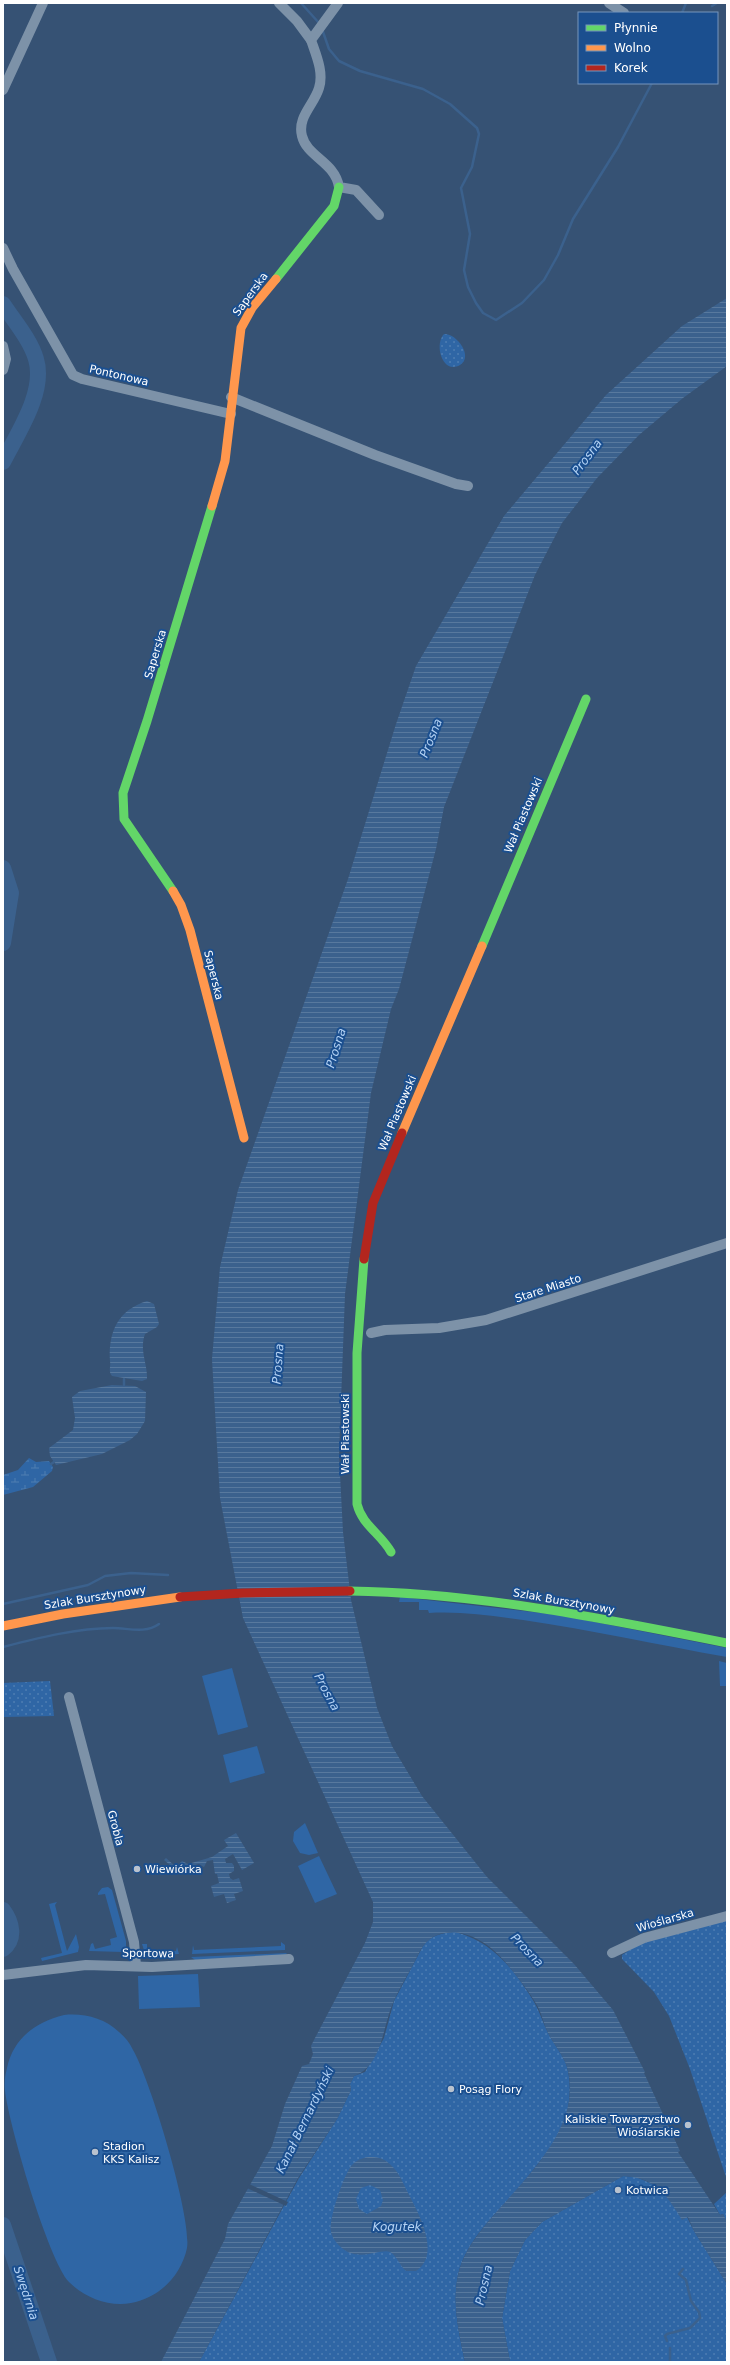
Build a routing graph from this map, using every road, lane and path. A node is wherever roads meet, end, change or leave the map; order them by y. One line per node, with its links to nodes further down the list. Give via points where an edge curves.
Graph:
1 (43, 3): 7 (street)
2 (279, 3): 6 (street)
3 (338, 3): 6 (street)
4 (609, 3): 5 (street)
5 (622, 12)
6 (314, 37): 8 (street, via 321,79 319,89 301,125 302,137 334,170)
7 (3, 90)
8 (340, 187): 9 (street, via 356,190); 13 (street, Saperska, via 334,206 245,319 239,339)
9 (380, 215)
10 (3, 248): 14 (street, Pontonowa, via 73,375)
11 (3, 346): 12 (street, via 6,359)
12 (3, 370)
13 (231, 397): 14 (street, Saperska); 15 (street, via 374,455)
14 (231, 414): 17 (street, Saperska, via 225,461 123,793 122,807 129,829 168,882 181,905 190,930)
15 (468, 486)
16 (586, 699): 20 (street, Wał Piastowski, via 373,1203 368,1223 359,1311 356,1400 357,1504 360,1518 383,1538)
17 (244, 1138)
18 (727, 1243): 19 (street, Stare Miasto, via 486,1320 439,1328)
19 (371, 1332)
20 (391, 1552)
21 (3, 1626): 22 (street, Szlak Bursztynowy, via 109,1605 201,1594 289,1590 365,1591 528,1606)
22 (727, 1643)
23 (69, 1697): 27 (street, Grobla, via 134,1942)
24 (727, 1916): 25 (street, Wioślarska, via 644,1938)
25 (612, 1953)
26 (289, 1959): 27 (street, Sportowa)
27 (136, 1966): 28 (street, Sportowa, via 73,1966)
28 (5, 1975)

